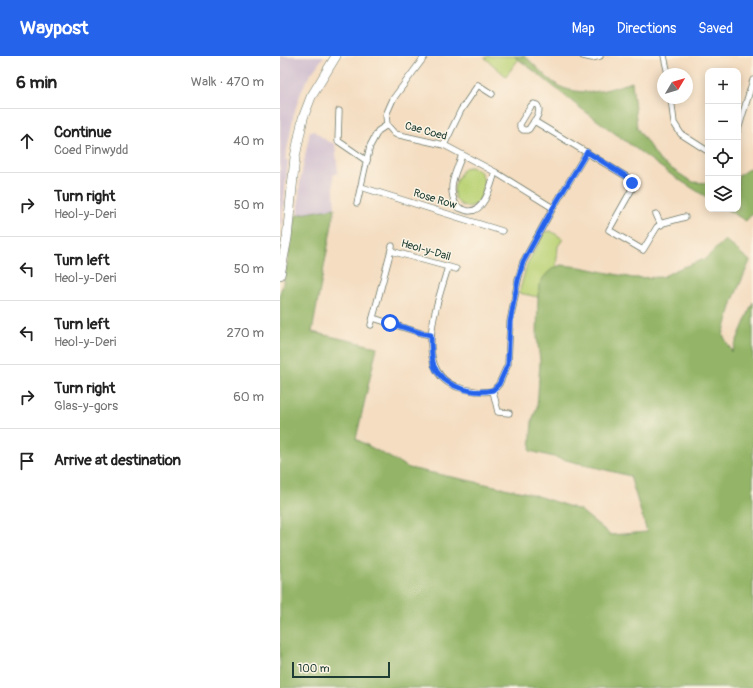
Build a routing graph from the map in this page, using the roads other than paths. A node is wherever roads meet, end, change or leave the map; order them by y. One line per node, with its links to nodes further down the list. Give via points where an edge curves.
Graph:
1 (336, 56): 29 (main road, via 311,97 303,118 295,156 287,238)
2 (425, 56): 13 (street, via 393,100 386,115)
3 (583, 56): 4 (street)
4 (600, 56)
5 (664, 56): 6 (street)
6 (667, 68)
7 (753, 80): 11 (street)
8 (492, 94): 14 (street, via 478,85 461,110)
9 (672, 104): 15 (street, via 674,123 681,134)
10 (339, 111): 18 (street, via 338,141)
11 (741, 120)
12 (534, 121): 16 (street)
13 (387, 125): 14 (street, Cae Coed, via 395,134); 18 (street, via 378,131 370,146)
14 (444, 145): 17 (street, Cae Coed)
15 (705, 149)
16 (587, 152): 22 (street); 25 (street, via 629,178 632,183 632,189 609,230 642,250)
17 (462, 155): 19 (street, Cae Coed); 19 (street, via 451,186 452,197 457,207 470,211 479,208)
18 (367, 161): 20 (street)
19 (495, 172): 22 (street, Cae Coed)
20 (361, 187): 21 (street); 26 (street, Rose Row)
21 (357, 203)
22 (553, 208): 33 (street, via 523,262 510,322 508,364 499,384)
23 (656, 214): 25 (street)
24 (685, 217): 25 (street)
25 (661, 224)
26 (502, 231)
27 (448, 266): 28 (street, Heol-y-Dail); 30 (street, Heol-y-Dail, via 392,248); 32 (street)
28 (456, 269)
29 (280, 275)
30 (372, 318): 31 (street); 32 (street)
31 (371, 325)
32 (431, 335): 33 (street, via 434,365 446,380 454,386 476,392)
33 (493, 390): 34 (street, via 498,412)
34 (509, 413)

